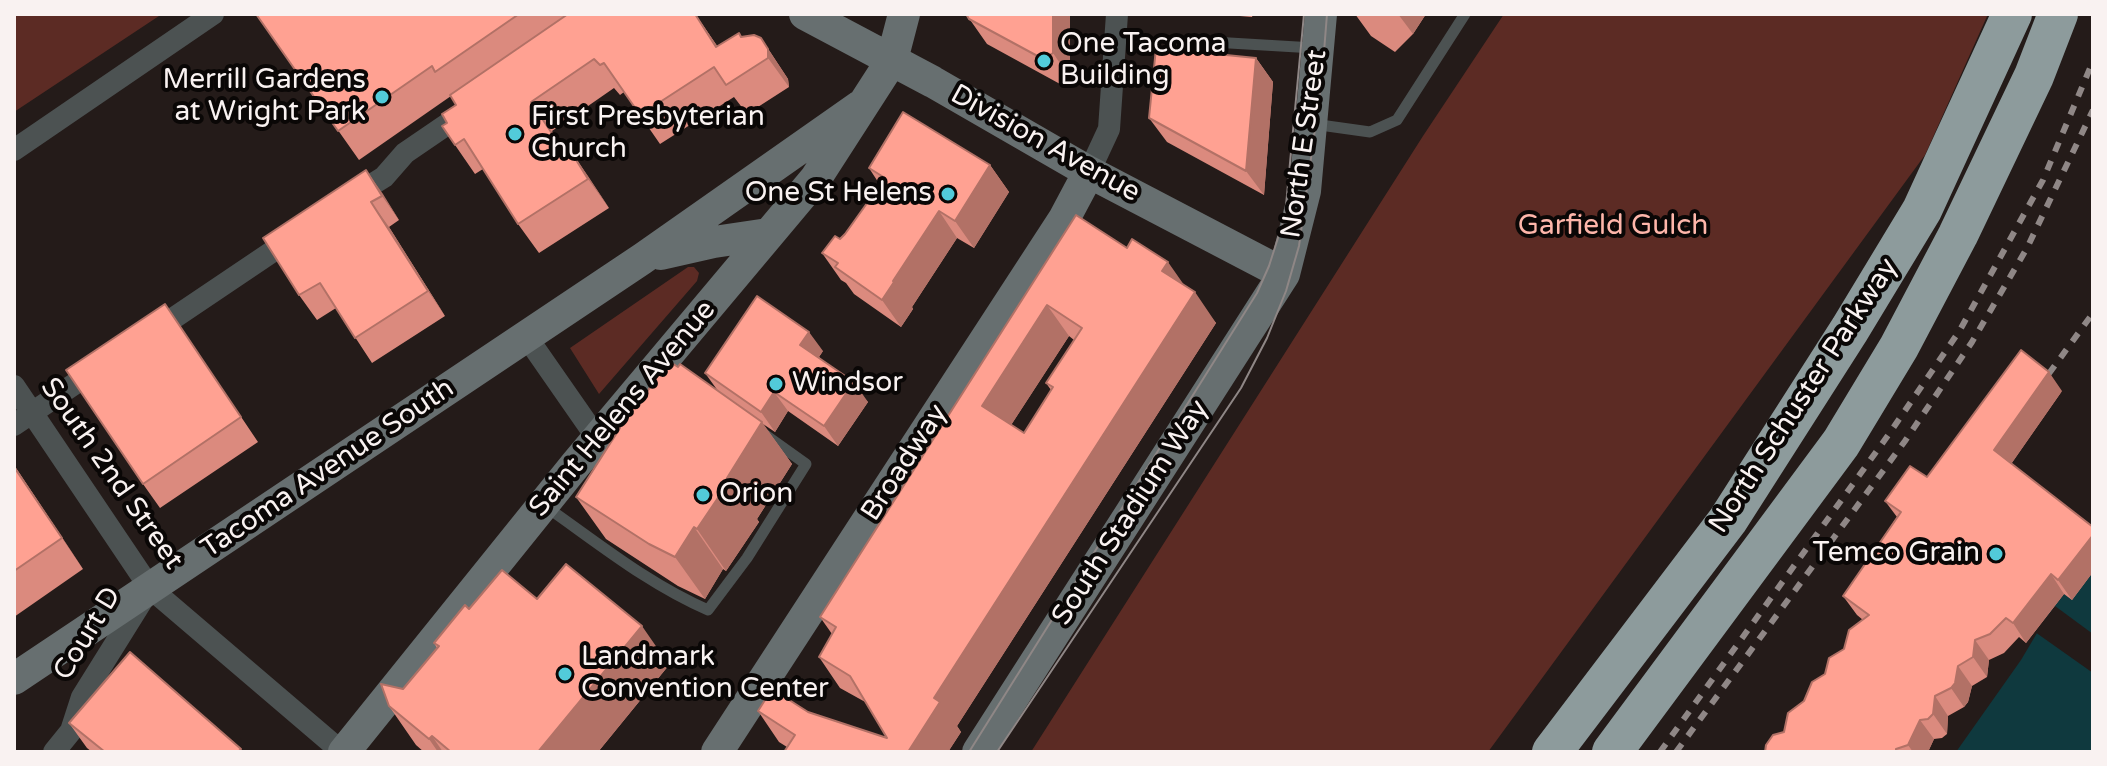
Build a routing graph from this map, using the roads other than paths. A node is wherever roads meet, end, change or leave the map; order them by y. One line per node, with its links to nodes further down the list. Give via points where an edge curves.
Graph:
1 (213, 14): 15 (street)
2 (805, 14): 11 (street, Division Avenue)
3 (904, 14): 11 (street)
4 (1117, 14): 16 (street, via 1109,129)
5 (1321, 14): 10 (street, North E Street)
6 (1465, 14): 14 (lane, via 1397,120 1370,132)
7 (2012, 14): 32 (highway, North Schuster Parkway, via 1922,210 1850,329 1728,520)
8 (2058, 14): 33 (highway, North Schuster Parkway, via 1958,235 1841,443)
9 (1196, 41): 10 (lane)
10 (1318, 49): 14 (street, North E Street)
11 (892, 60): 13 (street, Saint Helens Avenue); 16 (street, Division Avenue)
12 (481, 101): 22 (street, via 405,153 384,177)
13 (860, 106): 17 (street, Saint Helens Avenue, via 816,178); 18 (street, Tacoma Avenue South)
14 (1313, 124): 19 (street, North E Street, via 1305,191)
15 (14, 150)
16 (1089, 172): 19 (street, Division Avenue); 30 (street, Broadway, via 1064,219)
17 (768, 234): 18 (street, Tacoma Avenue South); 24 (street, Saint Helens Avenue, via 667,366)
18 (642, 259): 20 (street, Tacoma Avenue South)
19 (1284, 274): 31 (street, South Stadium Way)
20 (526, 336): 24 (street); 26 (street, Tacoma Avenue South)
21 (14, 386): 22 (street, South 2nd Street)
22 (23, 419): 26 (street, South 2nd Street)
23 (756, 428): 25 (lane, via 806,464 708,610 679,598)
24 (597, 438): 25 (street, Saint Helens Avenue)
25 (543, 505): 29 (street, Saint Helens Avenue)
26 (150, 588): 27 (street, Tacoma Avenue South); 28 (street, Court D, via 82,697 71,731); 29 (street, South 2nd Street)
27 (14, 679)
28 (54, 752)
29 (343, 752)
30 (717, 752)
31 (978, 752)
32 (1552, 752)
33 (1612, 752)

